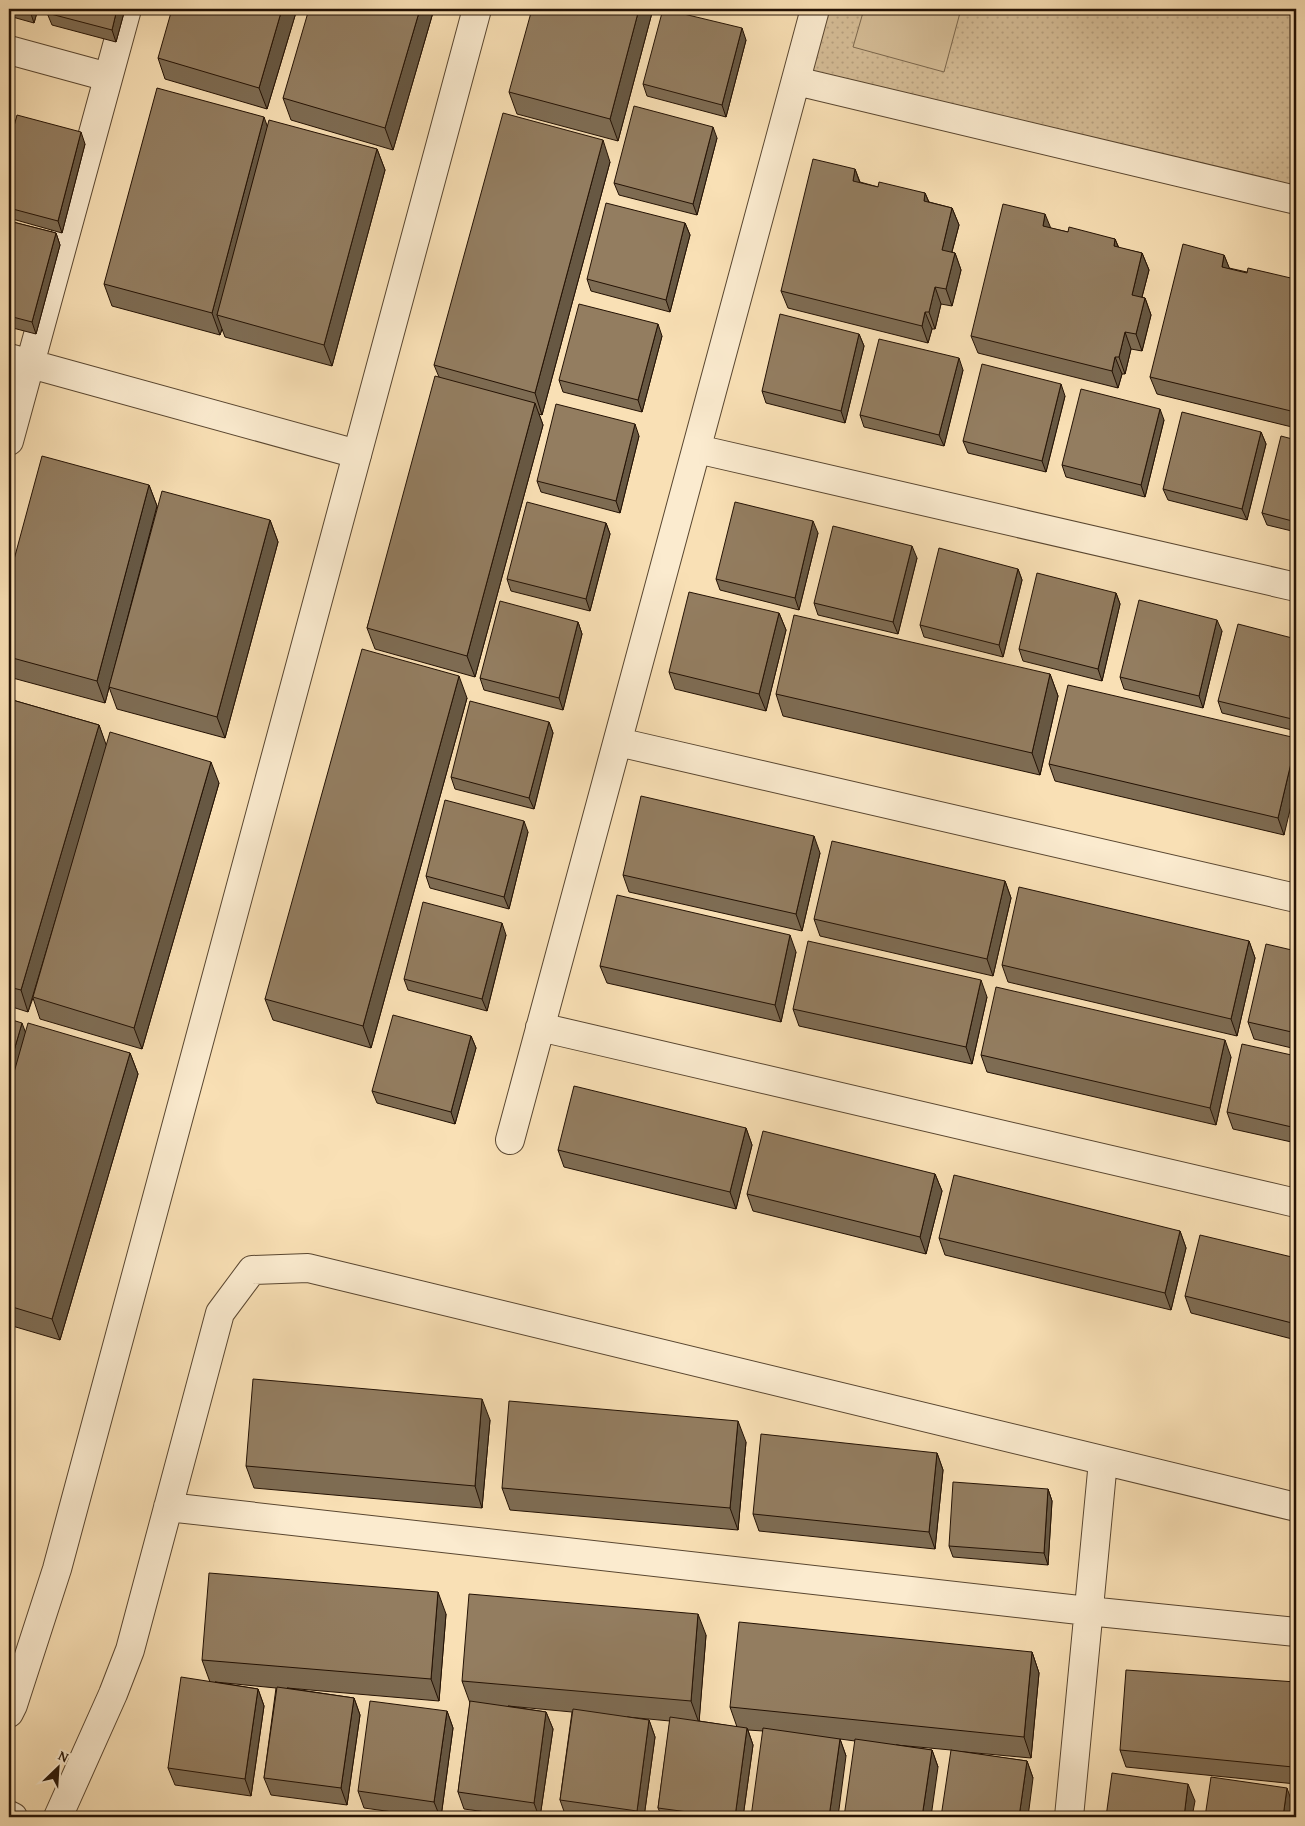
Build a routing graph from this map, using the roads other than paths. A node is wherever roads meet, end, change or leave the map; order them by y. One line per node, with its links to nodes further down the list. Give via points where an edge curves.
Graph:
1 (127, 9): 5 (street)
2 (477, 9): 11 (street)
3 (816, 9): 6 (street)
4 (9, 50): 5 (street)
5 (108, 77): 8 (street)
6 (796, 81): 7 (street); 10 (street)
7 (1296, 200)
8 (20, 361): 9 (street); 11 (street)
9 (9, 441)
10 (697, 449): 12 (street); 13 (street)
11 (357, 454): 23 (street, via 56,1569)
12 (1296, 588)
13 (618, 742): 14 (street); 15 (street)
14 (1296, 898)
15 (540, 1028): 16 (street); 17 (street)
16 (510, 1140)
17 (1296, 1203)
18 (1103, 1461): 19 (street, via 308,1268 252,1270 220,1313); 20 (street); 21 (street)
19 (168, 1507): 21 (street); 26 (street, via 130,1650)
20 (1296, 1507)
21 (1088, 1610): 22 (street); 27 (street)
22 (1296, 1632)
23 (10, 1707)
24 (9, 1815): 25 (street)
25 (14, 1817)
26 (58, 1817)
27 (1069, 1817)

